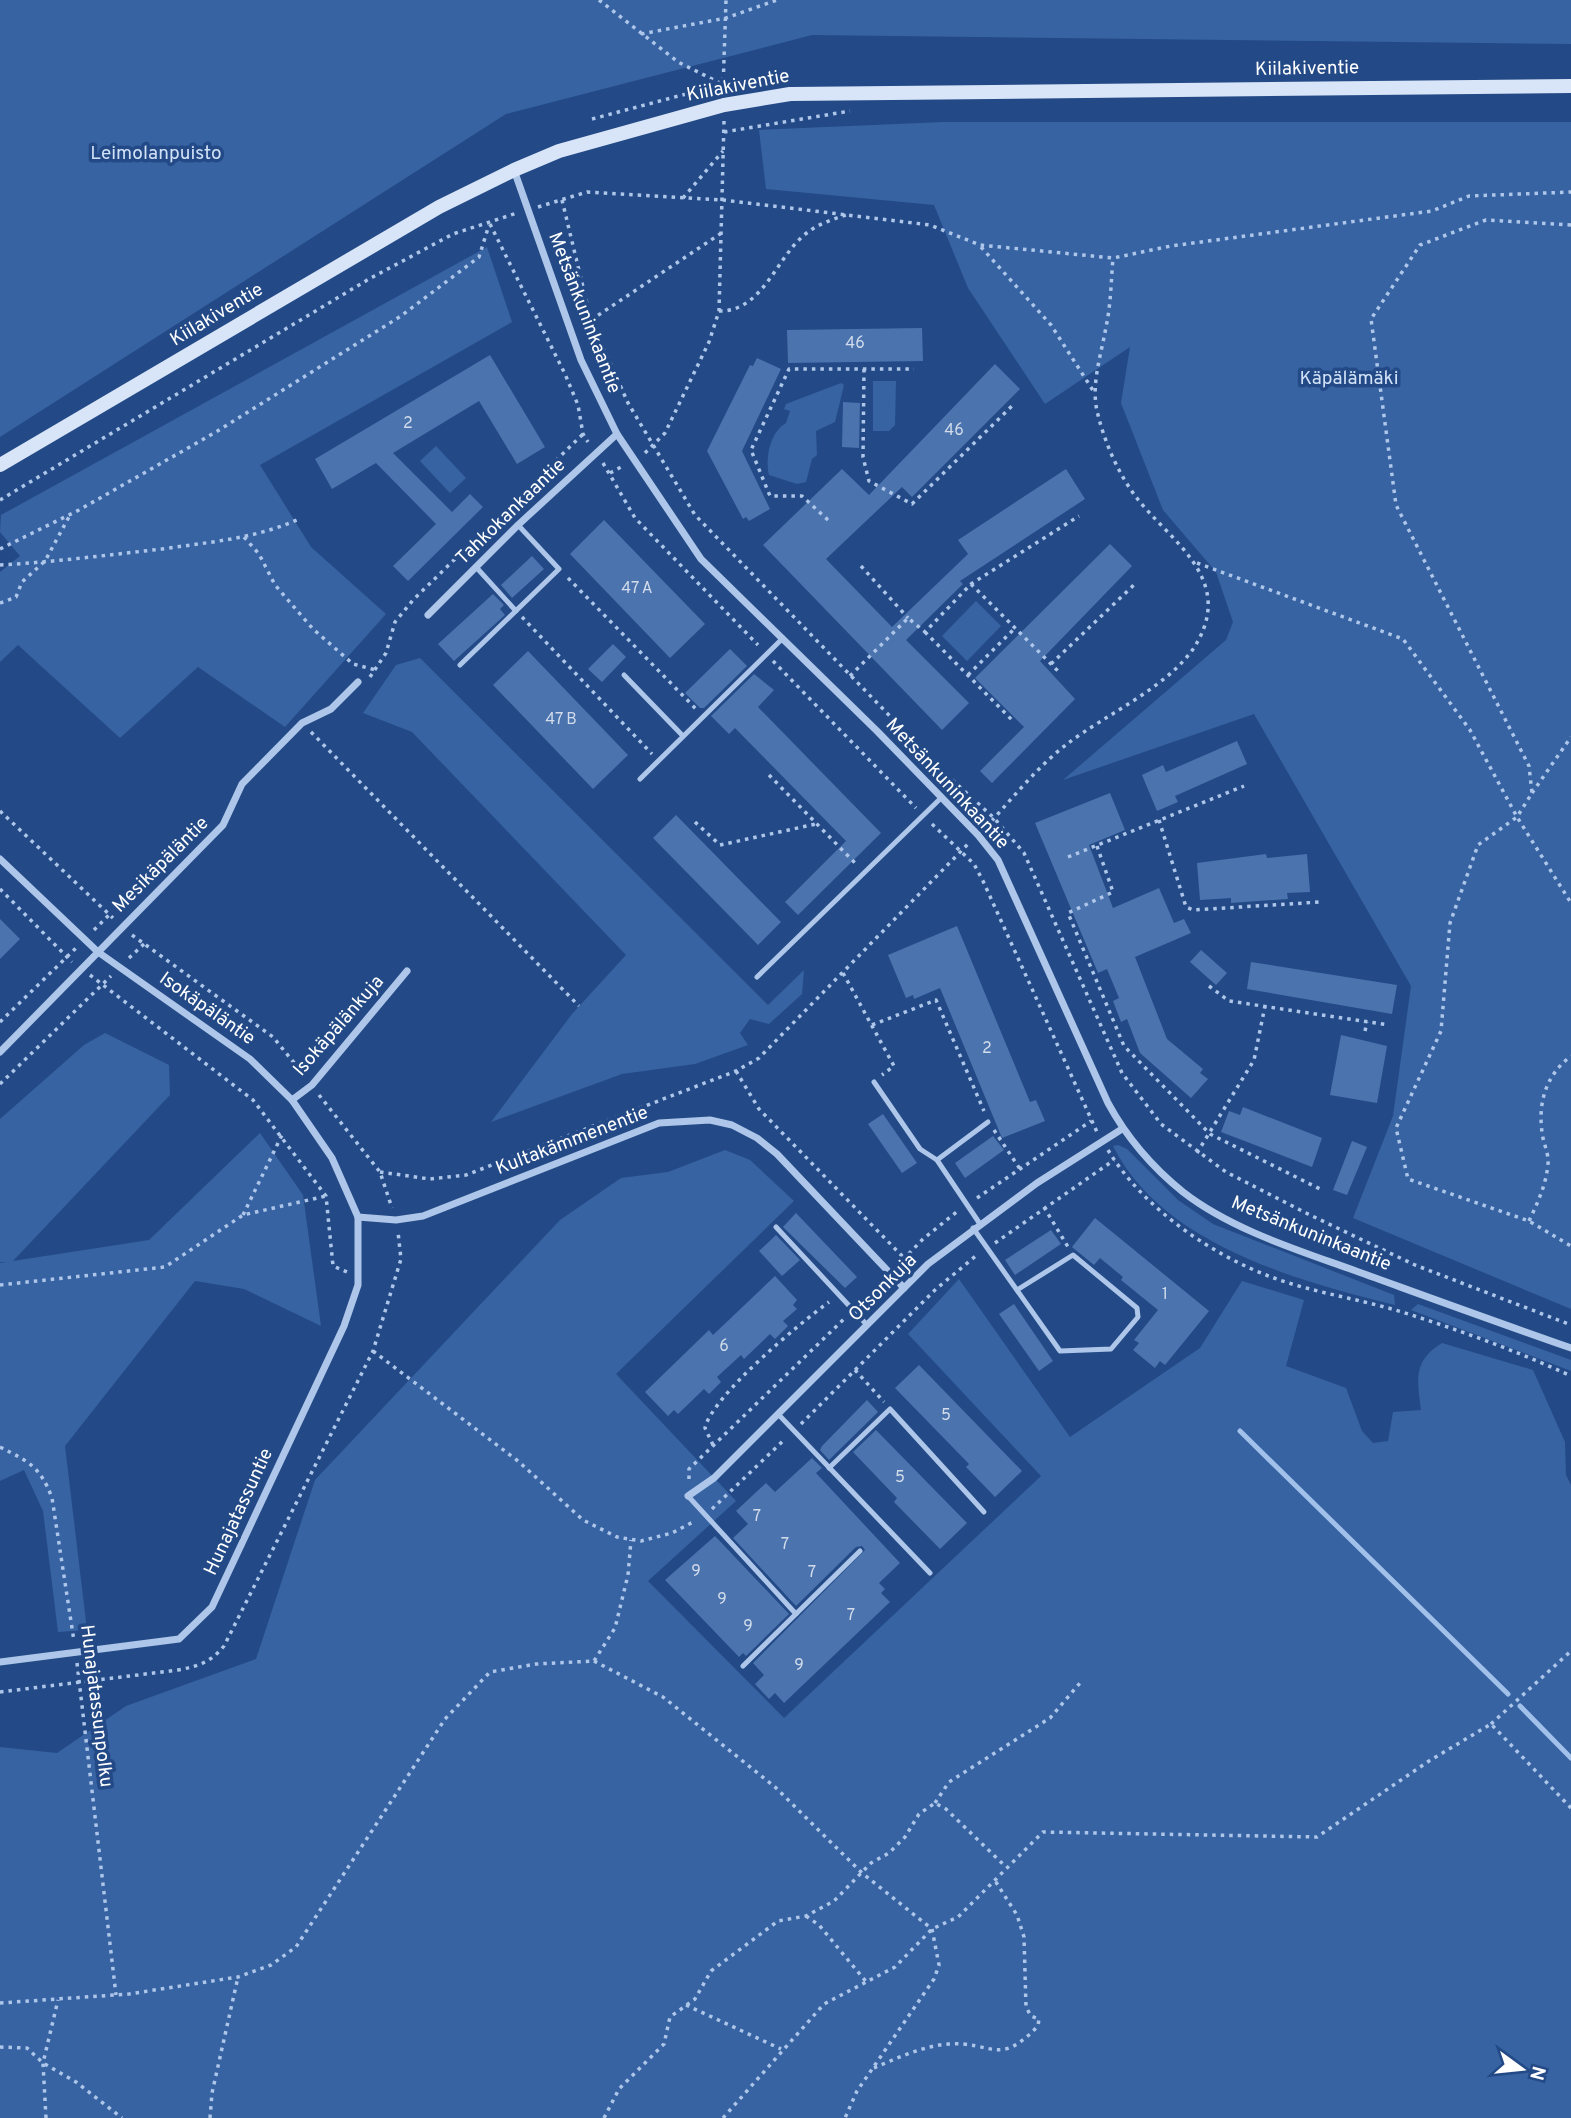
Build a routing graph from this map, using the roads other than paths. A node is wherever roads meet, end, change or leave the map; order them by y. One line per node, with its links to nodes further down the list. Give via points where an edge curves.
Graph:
1 (1571, 86): 2 (street, Kiilakiventie, via 790,94 712,108 559,151)
2 (514, 170): 3 (street, Metsänkuninkaantie, via 582,360); 4 (street, Kiilakiventie, via 439,206)
3 (617, 434): 5 (street, Tahkokankaantie); 9 (street, Metsänkuninkaantie, via 701,559)
4 (0, 465)
5 (518, 525): 6 (street, Tahkokankaantie); 7 (lane, via 559,569)
6 (476, 567): 7 (lane); 8 (street, Tahkokankaantie)
7 (516, 611): 10 (lane)
8 (428, 615)
9 (783, 638): 13 (lane); 15 (street, Metsänkuninkaantie)
10 (460, 665)
11 (624, 675): 13 (lane)
12 (358, 682): 17 (street, Mesikäpäläntie, via 331,709 302,723 242,784 223,825)
13 (683, 736): 14 (lane)
14 (640, 779)
15 (942, 797): 19 (lane); 24 (street, Metsänkuninkaantie, via 998,860)
16 (0, 859): 17 (street, Isokäpäläntie)
17 (98, 952): 20 (street, Mesikäpäläntie); 22 (street, Isokäpäläntie, via 250,1059)
18 (407, 971): 22 (street, Isokäpälänkuja, via 312,1085)
19 (757, 977)
20 (0, 1052)
21 (874, 1082): 25 (lane, via 920,1149)
22 (292, 1100): 26 (street, Isokäpäläntie, via 332,1158)
23 (988, 1122): 25 (lane)
24 (1122, 1129): 27 (street, Otsonkuja); 32 (street, Metsänkuninkaantie, via 1175,1185 1218,1214 1295,1249)
25 (937, 1160): 27 (lane)
26 (358, 1217): 29 (street, Kultakämmenentie, via 396,1220 423,1216 659,1123 710,1120 732,1125 767,1146); 40 (street, Hunajatassuntie, via 358,1285 344,1326 212,1607 179,1639)
27 (977, 1226): 29 (street, Otsonkuja); 30 (lane)
28 (776, 1227): 31 (lane)
29 (904, 1288): 31 (street, Otsonkuja)
30 (1017, 1290): 30 (lane, via 1060,1351 1111,1349 1138,1317 1137,1308 1073,1255)
31 (867, 1325): 33 (street, Otsonkuja)
32 (1571, 1348)
33 (778, 1414): 34 (lane); 35 (street, Otsonkuja, via 714,1478)
34 (829, 1468): 36 (lane, via 890,1409); 38 (lane)
35 (688, 1496): 39 (lane)
36 (984, 1512)
37 (860, 1551): 39 (lane)
38 (930, 1573)
39 (796, 1614): 41 (lane)
40 (0, 1662)
41 (743, 1666)

